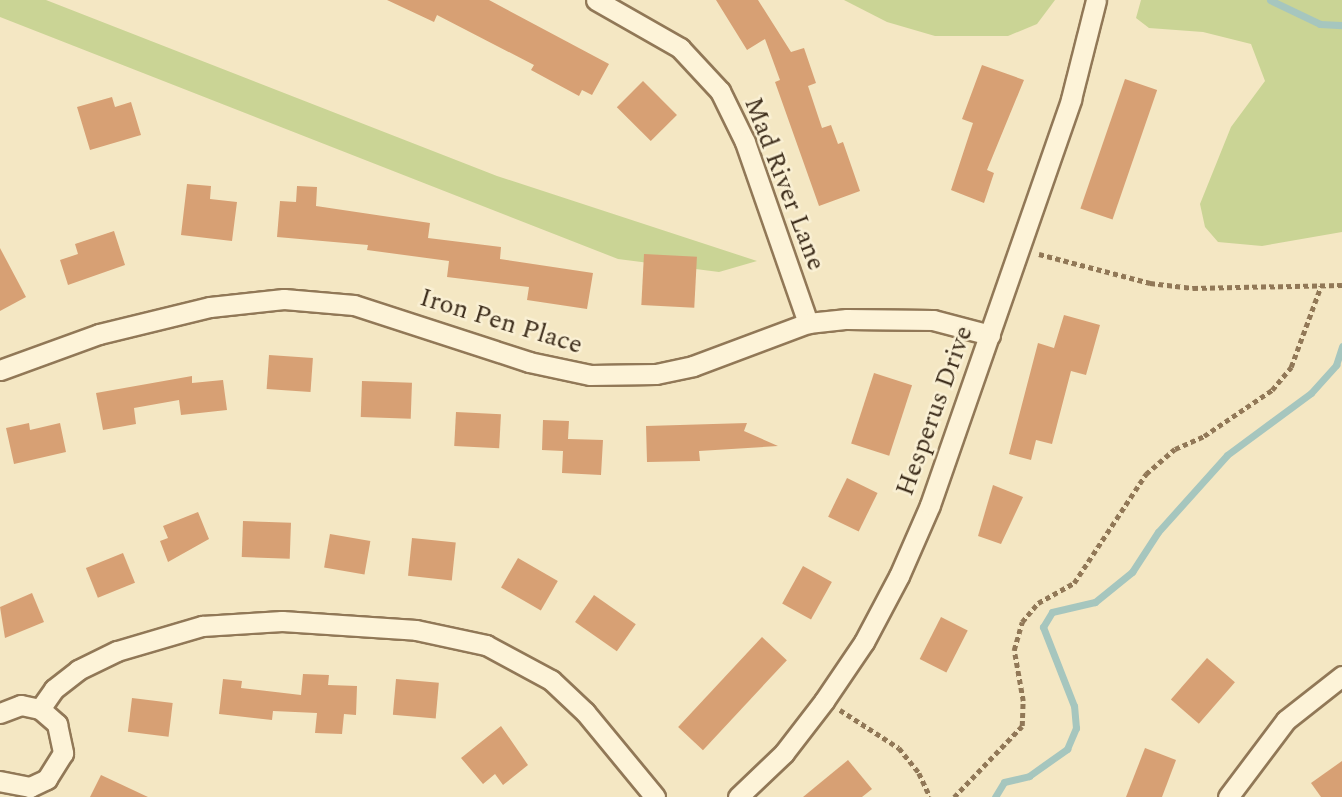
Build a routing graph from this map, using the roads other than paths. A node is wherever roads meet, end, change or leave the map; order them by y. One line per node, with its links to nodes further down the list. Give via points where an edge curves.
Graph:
1 (596, 0): 3 (street, Mad River Lane, via 680,48 720,91 745,142)
2 (1096, 0): 4 (street, Hesperus Drive, via 1071,99)
3 (808, 323): 4 (street, Iron Pen Place, via 933,320); 5 (street, Iron Pen Place, via 693,366 656,374 590,375 529,362 355,305 284,299 210,307 99,334)
4 (990, 335): 11 (street, Hesperus Drive, via 930,505 864,642 784,752)
5 (0, 370)
6 (1342, 676): 12 (street, via 1286,720)
7 (40, 709): 8 (street, via 21,705); 9 (street, via 57,724 63,740 57,768 30,787); 10 (street, via 54,689 78,670 117,651 202,626 282,621 416,629 486,645 551,680)
8 (0, 713)
9 (0, 780)
10 (655, 797)
11 (738, 797)
12 (1227, 797)

